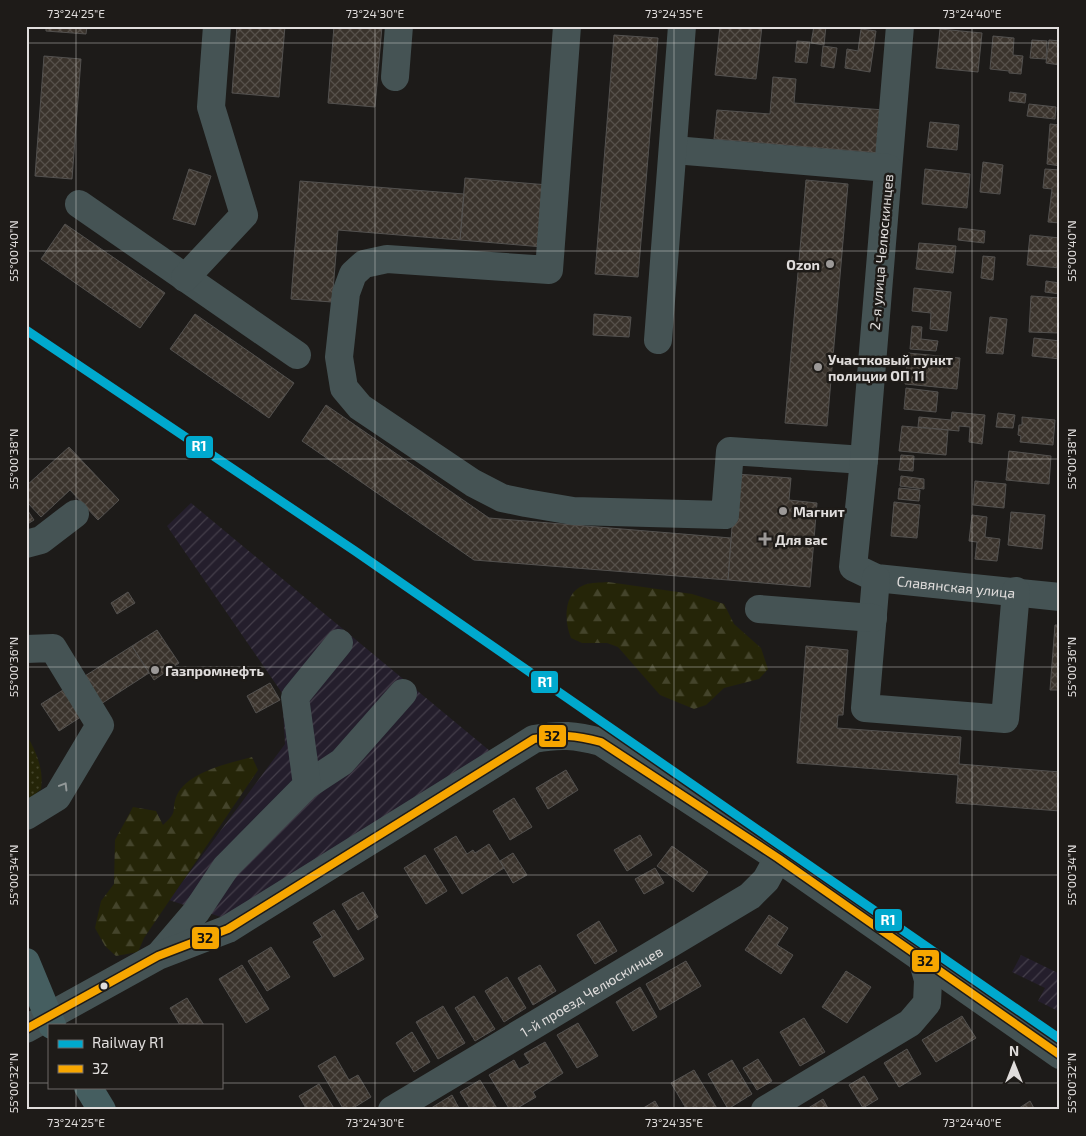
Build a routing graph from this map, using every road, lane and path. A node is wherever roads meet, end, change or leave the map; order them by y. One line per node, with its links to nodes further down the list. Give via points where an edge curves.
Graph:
1 (217, 26): 10 (street, via 211,107 244,215)
2 (398, 26): 6 (street)
3 (567, 26): 13 (street, via 549,270 387,259 364,264 352,274 346,293 339,357 344,388 360,407 473,483 502,498 573,511 724,516 730,451)
4 (682, 26): 7 (street)
5 (900, 26): 8 (street, 2-я улица Челюскинцев)
6 (395, 78)
7 (674, 150): 8 (street); 11 (street)
8 (888, 168): 13 (street, 2-я улица Челюскинцев)
9 (79, 204): 10 (street)
10 (185, 278): 12 (street)
11 (658, 340)
12 (297, 355)
13 (864, 460): 16 (street, 2-я улица Челюскинцев)
14 (75, 514): 15 (street, via 42,540)
15 (26, 544)
16 (864, 573): 17 (street, Славянская улица); 20 (street, 2-я улица Челюскинцев)
17 (1016, 591): 18 (street, Славянская улица); 20 (street, 2-я улица Челюскинцев, via 1006,719 866,708)
18 (1060, 597)
19 (759, 609): 20 (street)
20 (872, 618)
21 (339, 643): 24 (street, via 295,697)
22 (26, 649): 25 (street, one-way to 22, via 57,797 100,726 53,648)
23 (403, 692): 24 (street, via 342,762)
24 (307, 785): 27 (street, via 226,867 196,912)
25 (26, 816)
26 (778, 858): 27 (street, via 601,742 555,735 534,739 228,930); 28 (street); 34 (street, 1-й проезд Челюскинцев, via 766,880 750,896)
27 (158, 956): 30 (street)
28 (922, 959): 31 (street); 35 (street, via 928,980 927,1003 910,1023)
29 (26, 962): 30 (main road)
30 (42, 1023)
31 (1060, 1055)
32 (89, 1088): 33 (main road)
33 (102, 1110)
34 (392, 1110)
35 (765, 1110)

